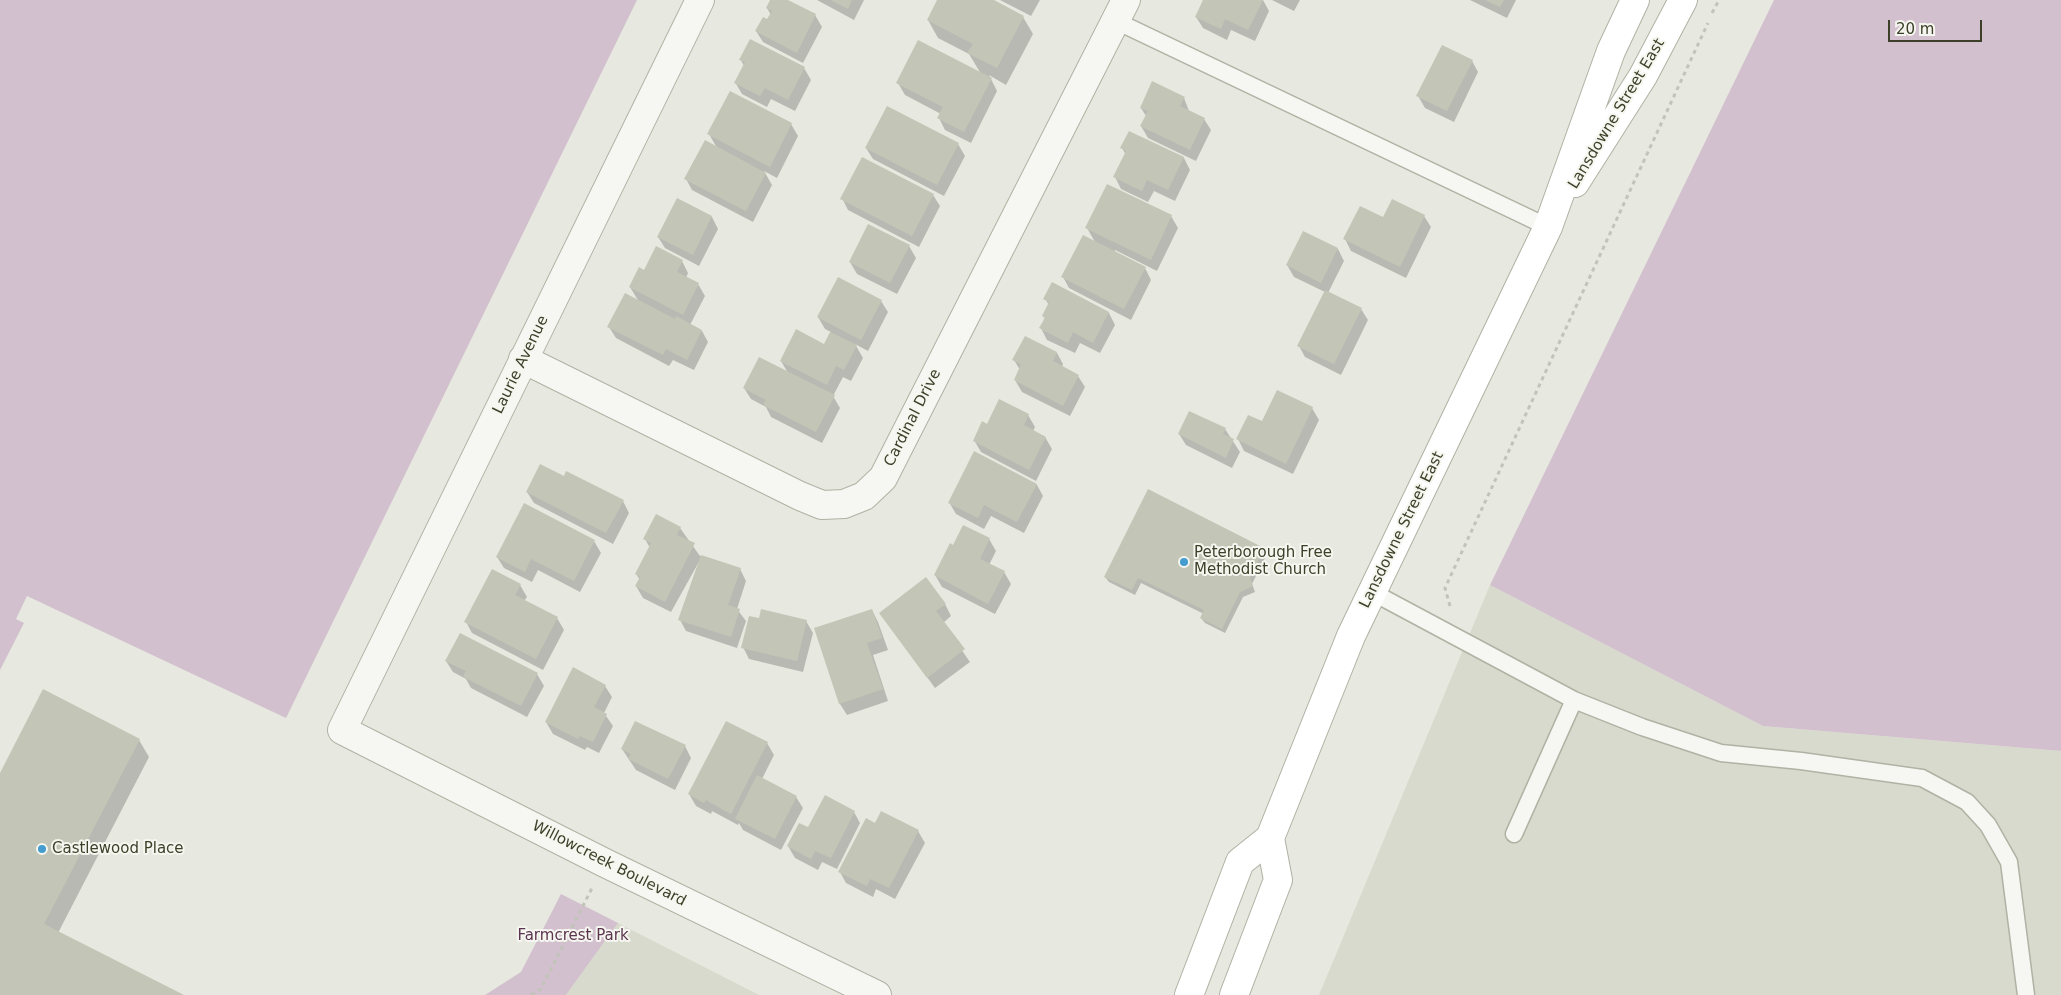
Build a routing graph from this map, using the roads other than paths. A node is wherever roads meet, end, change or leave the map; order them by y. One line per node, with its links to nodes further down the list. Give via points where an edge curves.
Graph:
1 (700, 0): 6 (street, Laurie Avenue)
2 (1634, 0): 5 (main road, Lansdowne Street East, via 1611,51)
3 (1683, 0): 5 (main road, Lansdowne Street East, via 1643,76)
4 (1121, 10): 5 (lane); 6 (street, Cardinal Drive, via 883,478 864,496 844,504 822,505)
5 (1548, 227): 7 (main road, Lansdowne Street East)
6 (523, 359): 9 (street, Laurie Avenue)
7 (1372, 592): 8 (lane); 11 (main road, Lansdowne Street East, via 1351,636)
8 (1574, 700): 10 (lane); 15 (lane, via 1721,753 1922,778 1967,802 1988,825 2009,862)
9 (342, 730): 12 (street, Willowcreek Boulevard)
10 (1514, 834)
11 (1270, 838): 13 (main road, Lansdowne Street East, via 1240,862); 14 (main road, via 1278,880)
12 (876, 995)
13 (1189, 995)
14 (1234, 995)
15 (2026, 995)

